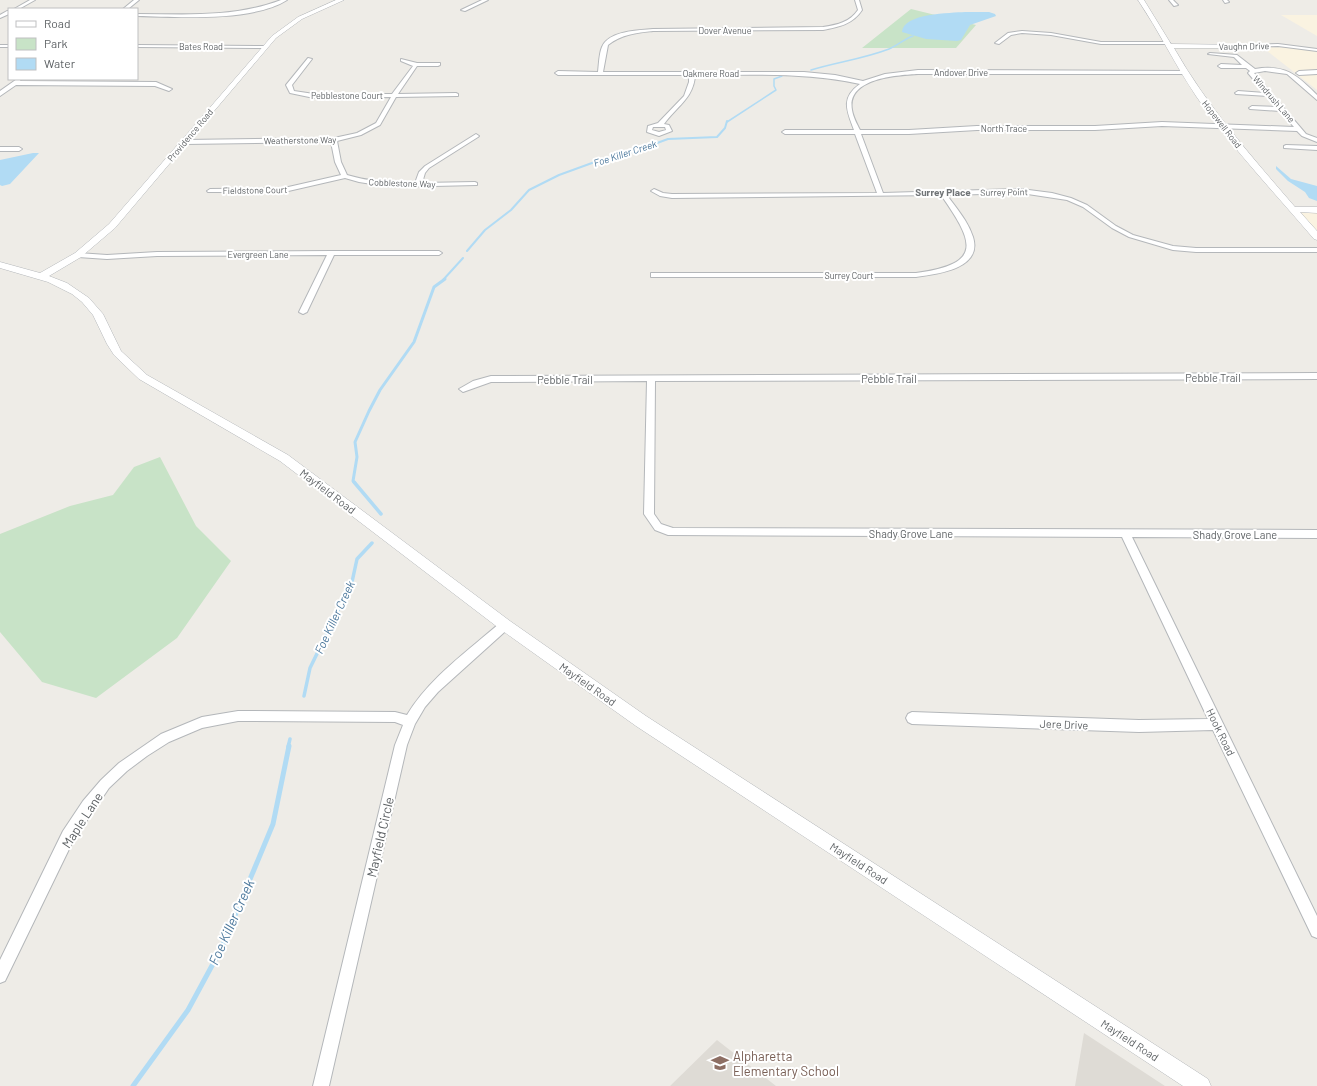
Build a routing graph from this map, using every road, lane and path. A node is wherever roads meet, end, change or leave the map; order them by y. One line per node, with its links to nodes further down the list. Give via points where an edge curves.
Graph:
1 (34, 0): 10 (street)
2 (137, 0): 11 (street)
3 (285, 0): 13 (street, via 258,10 226,15)
4 (341, 0): 18 (street, Providence Road, via 300,18)
5 (486, 0): 12 (street)
6 (856, 0): 30 (street, Dover Avenue, via 860,10 855,17 843,24 822,29 653,30 623,34 606,44)
7 (1141, 0): 15 (street, Hopewell Road)
8 (1170, 0): 9 (street)
9 (1176, 5)
10 (18, 8)
11 (126, 8)
12 (463, 10)
13 (138, 15)
14 (998, 43): 15 (street, via 1010,34 1022,32 1051,34 1101,43)
15 (1169, 45): 17 (street, Vaughn Drive); 32 (street, Hopewell Road)
16 (138, 46): 18 (street, Bates Road)
17 (1244, 46): 19 (street, Vaughn Drive, via 1278,45)
18 (264, 47): 54 (street, Providence Road)
19 (1317, 50)
20 (1210, 54): 26 (street, Windrush Lane, via 1235,56)
21 (310, 60): 40 (street, Pebblestone Court, via 291,82 289,89 292,92 314,96)
22 (403, 60): 24 (street)
23 (438, 64): 24 (street)
24 (416, 65): 40 (street, Weatherstone Way)
25 (1220, 66): 26 (street)
26 (1247, 67): 27 (street, Windrush Lane)
27 (1254, 70): 42 (street, Windrush Lane, via 1251,73); 43 (street, Windrush Lane, via 1289,73)
28 (1317, 72): 33 (street)
29 (558, 73): 30 (street, Oakmere Road)
30 (600, 73): 31 (street, Oakmere Road)
31 (692, 73): 36 (street, Oakmere Road, via 804,74); 46 (street, via 692,84 687,96)
32 (1185, 73): 36 (street, Andover Drive, via 918,72 887,75); 47 (street, Hopewell Road)
33 (1299, 73)
34 (18, 80): 35 (street)
35 (14, 83): 37 (street, via 156,84); 39 (street)
36 (864, 83): 50 (street, Andover Drive, via 853,92 848,101)
37 (169, 89)
38 (1238, 93): 42 (street)
39 (0, 94)
40 (395, 95): 41 (street); 52 (street, Weatherstone Way, via 378,124)
41 (456, 95)
42 (1270, 95): 45 (street, Windrush Lane)
43 (1317, 98)
44 (1252, 108): 45 (street)
45 (1282, 109): 48 (street, Windrush Lane)
46 (660, 125)
47 (1223, 125): 48 (street, Windrush Lane); 50 (street, North Trace, via 1162,124 1095,128); 66 (street, Hopewell Road)
48 (1299, 129): 53 (street, Windrush Lane, via 1304,135)
49 (785, 132): 50 (street, North Trace)
50 (857, 132): 65 (street, Andover Drive)
51 (476, 136): 60 (street, via 427,167 422,172)
52 (334, 140): 54 (street, Weatherstone Way); 59 (street, via 338,162)
53 (1317, 140)
54 (185, 142): 72 (street, Providence Road, via 112,226)
55 (1286, 147): 57 (street)
56 (0, 148): 58 (street)
57 (1317, 148)
58 (20, 149)
59 (345, 176): 60 (street, Cobblestone Way, via 361,182); 62 (street, Fieldstone Court, via 284,190)
60 (418, 184): 61 (street, Cobblestone Way)
61 (474, 184)
62 (210, 191)
63 (654, 191): 65 (street, Surrey Point, via 672,196)
64 (943, 194): 65 (street, Surrey Point); 69 (street, Surrey Point, via 1020,191 1052,194 1085,206 1131,236 1173,248); 74 (street, Surrey Court, via 972,243 965,259 945,270 916,275)
65 (881, 196)
66 (1293, 209): 67 (street); 68 (street, Hopewell Road)
67 (1317, 210)
68 (1317, 237)
69 (1317, 250)
70 (332, 253): 71 (street, Evergreen Lane); 72 (street, Evergreen Lane, via 158,254 107,257); 76 (street)
71 (439, 253)
72 (78, 255): 75 (street, Providence Road)
73 (0, 265): 75 (street, Mayfield Road)
74 (654, 275)
75 (42, 276): 82 (street, Mayfield Road, via 74,289 95,310 115,349 143,377 284,458)
76 (303, 312)
77 (1317, 376): 78 (street, Pebble Trail)
78 (651, 379): 79 (street, Pebble Trail, via 491,379); 80 (street, Shady Grove Lane, via 649,514 654,524 662,530)
79 (463, 389)
80 (1125, 534): 81 (street, Shady Grove Lane); 85 (street, Hook Road)
81 (1317, 534)
82 (505, 625): 84 (street, Mayfield Circle, via 434,688); 89 (street, Mayfield Road, via 641,721)
83 (912, 718): 85 (street, Jere Drive, via 1139,726)
84 (410, 720): 87 (street, Maple Lane, via 395,717 238,716 202,723 165,738 123,767 105,784 88,806 68,836); 88 (street, Mayfield Circle, via 401,745)
85 (1217, 724): 86 (street, Hook Road)
86 (1317, 931)
87 (0, 976)
88 (321, 1086)
89 (1201, 1086)

